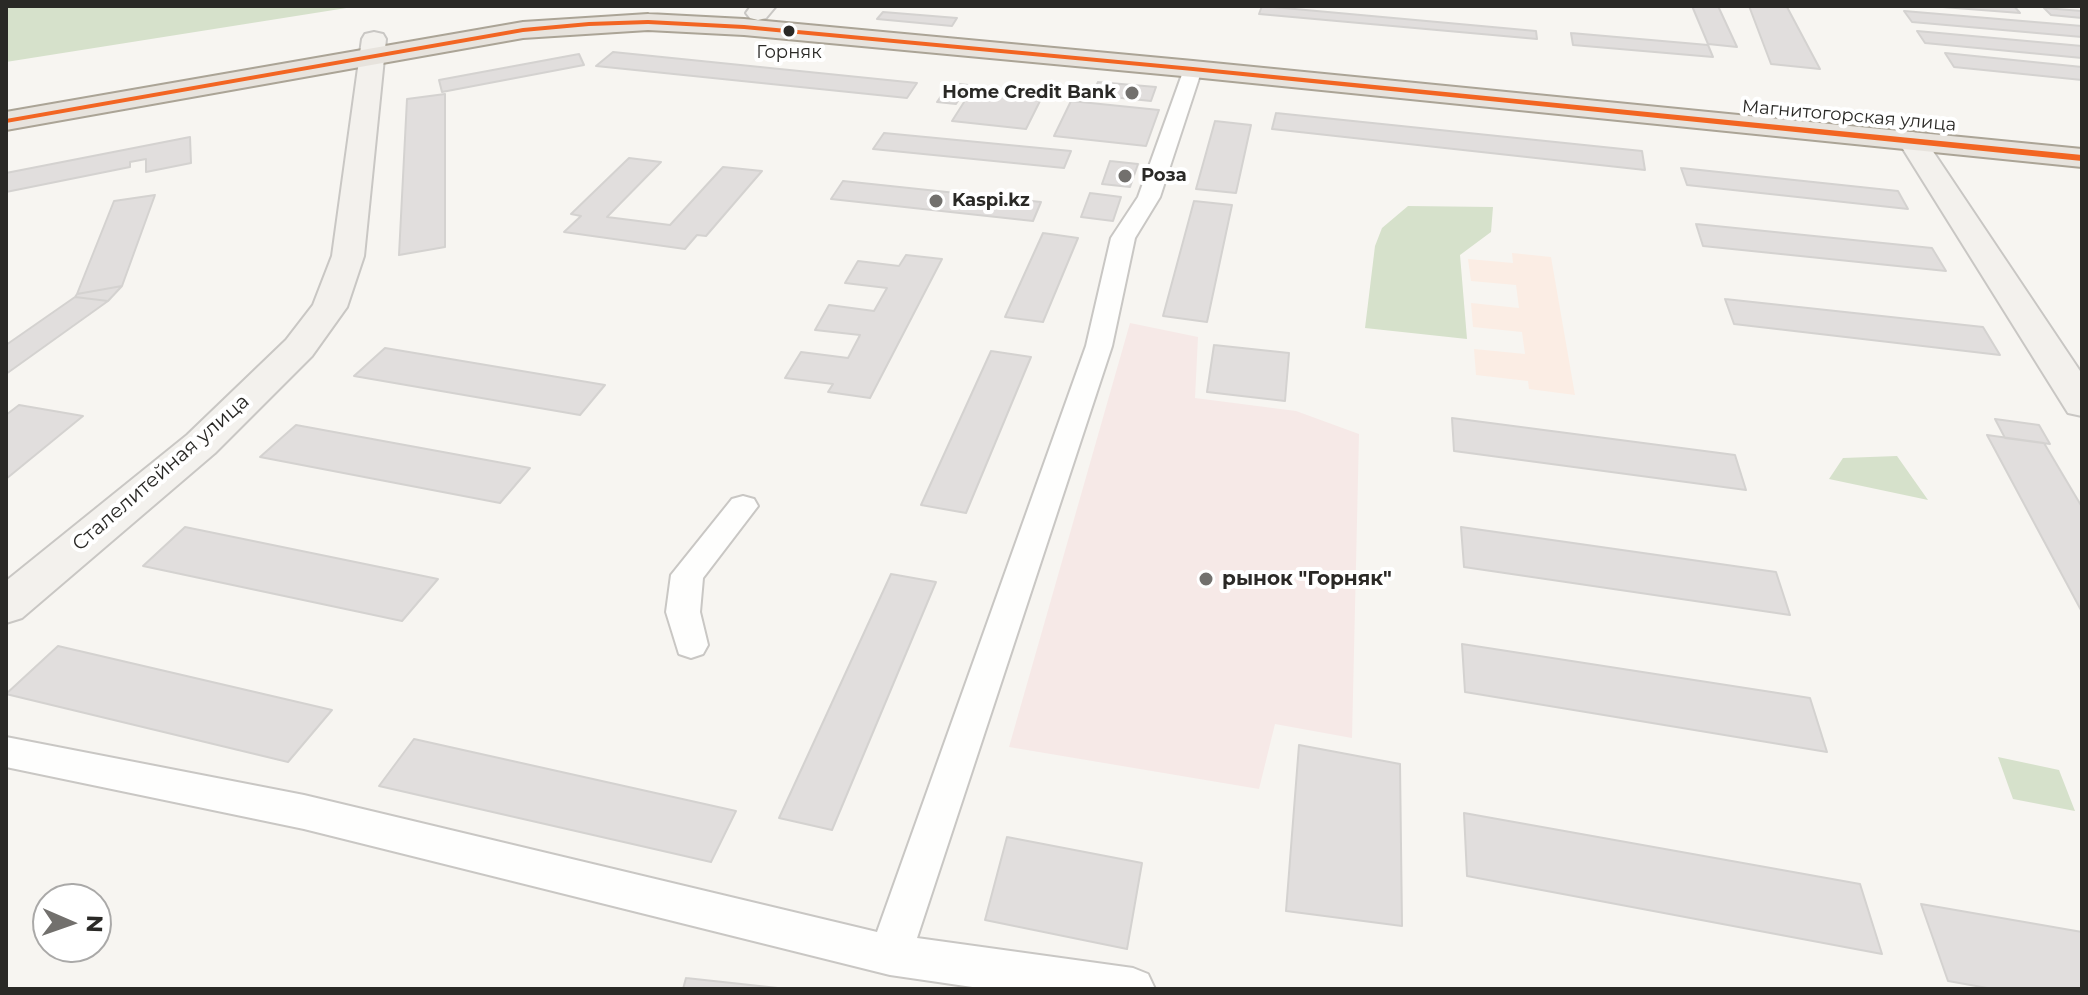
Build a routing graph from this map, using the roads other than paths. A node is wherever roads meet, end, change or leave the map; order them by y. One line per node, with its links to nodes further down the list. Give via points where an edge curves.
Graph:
1 (761, 9): 2 (main road, Магнитогорская улица, via 602,8 471,22); 6 (main road, Магнитогорская улица)
2 (373, 48): 3 (main road, Магнитогорская улица, via 648,22); 4 (main road, Магнитогорская улица); 5 (main road, Магнитогорская улица); 11 (street, Сталелитейная улица, via 348,256 330,307 299,348 201,444)
3 (1193, 69): 6 (main road, Магнитогорская улица); 14 (street, via 1149,197 1123,238 1099,346)
4 (6, 104)
5 (6, 121)
6 (1905, 131): 7 (main road, Магнитогорская улица); 8 (main road, Магнитогорская улица); 9 (street)
7 (2082, 138)
8 (2082, 158)
9 (2082, 404)
10 (743, 506): 12 (street, via 687,575 683,612)
11 (6, 606)
12 (691, 645)
13 (6, 752): 14 (street, via 304,812)
14 (890, 955): 15 (street)
15 (1133, 989)

